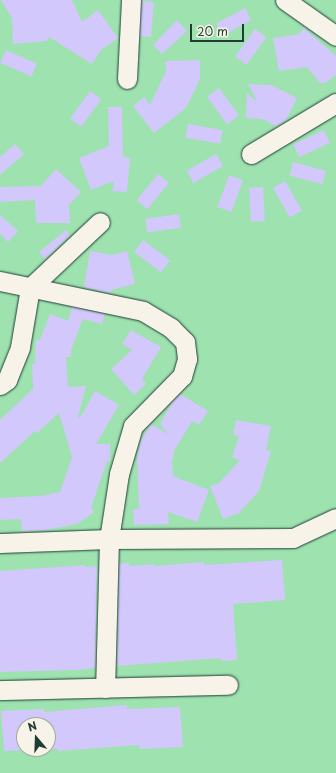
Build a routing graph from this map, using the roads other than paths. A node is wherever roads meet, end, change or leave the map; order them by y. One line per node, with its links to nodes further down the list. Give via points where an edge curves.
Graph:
1 (131, 0): 4 (lane)
2 (285, 0): 3 (lane)
3 (336, 36)
4 (127, 79)
5 (336, 103): 6 (lane)
6 (251, 154)
7 (100, 222): 9 (lane)
8 (0, 281): 9 (lane)
9 (30, 288): 10 (lane, via 20,347 7,380); 12 (lane, via 143,311 171,328 185,342 187,359 182,376 133,426 120,474)
10 (0, 385)
11 (336, 518): 12 (lane, via 293,538)
12 (109, 539): 13 (lane); 15 (lane)
13 (0, 543)
14 (228, 685): 15 (lane)
15 (105, 688): 16 (lane)
16 (0, 690)

